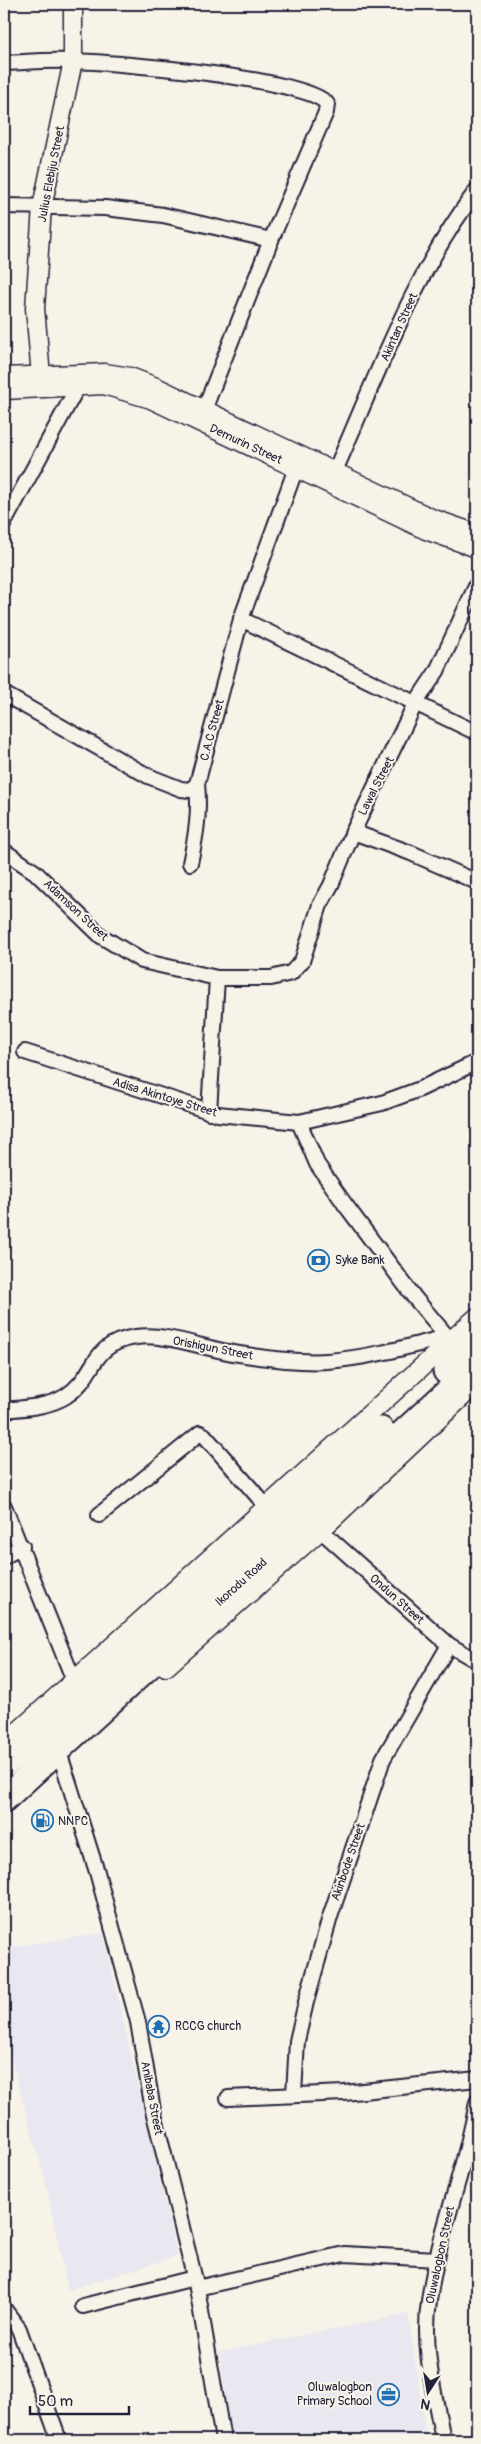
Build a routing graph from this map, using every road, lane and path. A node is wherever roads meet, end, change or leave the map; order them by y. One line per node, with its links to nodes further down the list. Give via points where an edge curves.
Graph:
1 (73, 4): 2 (street, Julius Elebiju Street)
2 (72, 61): 3 (street); 6 (street, Julius Elebiju Street); 7 (street, via 262,81 311,93 324,101 326,112)
3 (4, 62)
4 (477, 190): 14 (street, Akintan Street, via 439,246 416,289)
5 (4, 206): 6 (street)
6 (42, 207): 7 (street, via 105,208 163,215); 8 (street, Julius Elebiju Street, via 35,308)
7 (271, 240): 12 (street)
8 (41, 376): 9 (street, Demurin Street); 12 (street, Demurin Street, via 104,373 130,378)
9 (4, 377)
10 (78, 386): 11 (street, Demurin Street); 13 (street, Demurin Street, via 104,385 152,399); 15 (street)
11 (4, 390)
12 (204, 410): 14 (street, Demurin Street)
13 (296, 468): 17 (street, Demurin Street, via 426,530); 19 (street, C.A.C Street)
14 (335, 471): 16 (street, Demurin Street, via 431,518)
15 (4, 523)
16 (477, 534)
17 (477, 548)
18 (477, 584): 21 (street, Lawal Street, via 437,671)
19 (240, 619): 21 (street); 23 (street, C.A.C Street)
20 (4, 694): 23 (street, via 148,776 181,789 190,790)
21 (415, 704): 22 (street); 24 (street, Lawal Street)
22 (477, 733)
23 (197, 784): 26 (street, C.A.C Street, via 197,831)
24 (352, 832): 27 (street); 29 (street, Lawal Street, via 320,905 302,961 291,973)
25 (4, 851): 28 (street, Adamson Street, via 35,872 101,936 118,948 142,960)
26 (190, 863)
27 (477, 882)
28 (217, 978): 29 (street, Adamson Street); 32 (street)
29 (271, 978)
30 (25, 1052): 32 (street, Adisa Akintoye Street)
31 (477, 1062): 33 (street, Adisa Akintoye Street, via 382,1103)
32 (209, 1112): 33 (street, Adisa Akintoye Street)
33 (299, 1122): 35 (street, via 316,1164)
34 (477, 1317): 35 (street)
35 (449, 1339): 39 (street, Orishigun Street, via 363,1357 325,1361 232,1353 165,1339 138,1337 119,1340 107,1346 66,1396); 41 (street)
36 (477, 1343): 51 (highway, Ikorodu Road)
37 (477, 1364): 52 (highway, Ikorodu Road)
38 (477, 1383): 43 (street, Ikorodu Road)
39 (4, 1410)
40 (4, 1506): 44 (street)
41 (268, 1507): 42 (street, via 200,1433); 48 (street)
42 (99, 1515)
43 (322, 1529): 46 (street, Ondun Street); 50 (street, Ikorodu Road)
44 (22, 1546): 45 (street); 48 (street)
45 (4, 1557)
46 (449, 1645): 47 (street, Ondun Street); 55 (street, Akinbode Street, via 383,1759 330,1917 306,2002 297,2041)
47 (477, 1661)
48 (74, 1681): 49 (street)
49 (4, 1744)
50 (62, 1761): 53 (street, Ikorodu Road); 59 (street, Anibaba Street, via 97,1872 138,2022 153,2110)
51 (4, 1765)
52 (4, 1799)
53 (4, 1813)
54 (477, 2078): 55 (street, via 344,2093)
55 (294, 2094): 56 (street)
56 (228, 2098)
57 (477, 2107): 58 (street, Oluwalogbon Street)
58 (436, 2259): 59 (street, via 344,2254); 64 (street, Oluwalogbon Street, via 428,2302 427,2349)
59 (196, 2283): 60 (street); 63 (street, Anibaba Street)
60 (83, 2306)
61 (4, 2309): 62 (street, via 19,2330)
62 (58, 2440)
63 (223, 2440)
64 (443, 2440)

